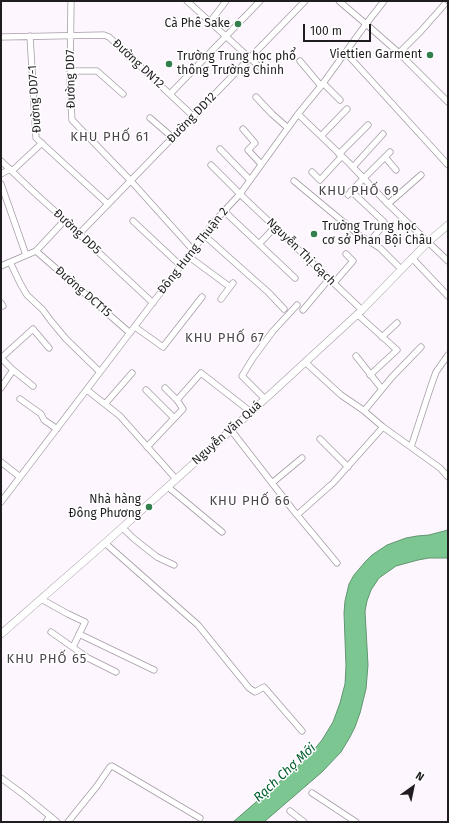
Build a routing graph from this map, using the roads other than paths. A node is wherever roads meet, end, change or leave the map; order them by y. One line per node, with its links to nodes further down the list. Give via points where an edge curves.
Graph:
1 (71, 1): 12 (street, Đường DD7)
2 (186, 1): 9 (street)
3 (226, 1): 9 (street)
4 (260, 1): 13 (street)
5 (305, 1): 17 (street, Đường DD12)
6 (339, 1): 10 (street)
7 (384, 1): 10 (street, Đông Hưng Thuận 2)
8 (444, 5): 16 (street)
9 (210, 22): 13 (street)
10 (366, 24): 15 (street, Đông Hưng Thuận 2); 16 (street)
11 (30, 36): 12 (street, Đường DN12); 14 (street, Đường DN12); 37 (street, Đường DD7-1, via 36,138)
12 (71, 36): 19 (street, Đường DD7); 23 (street, Đường DN12, via 109,37)
13 (226, 36): 17 (street); 23 (street)
14 (1, 37)
15 (346, 53): 21 (street, Đông Hưng Thuận 2); 44 (street)
16 (399, 53): 26 (street)
17 (250, 58): 20 (street); 29 (street, Đường DD12)
18 (300, 61): 21 (street)
19 (70, 71): 22 (street, via 97,71); 54 (street, Đường DD7, via 72,120)
20 (264, 71)
21 (322, 85): 25 (street); 28 (street, Đông Hưng Thuận 2)
22 (123, 94)
23 (170, 94): 29 (street, Đường DN12)
24 (256, 97): 32 (street)
25 (340, 100)
26 (448, 102)
27 (347, 109): 35 (street)
28 (298, 114): 32 (street, Đông Hưng Thuận 2); 35 (street)
29 (193, 116): 36 (street, Đường DD12)
30 (150, 118): 36 (street)
31 (368, 125): 40 (street)
32 (288, 128): 43 (street, Đông Hưng Thuận 2)
33 (243, 129): 43 (street, via 255,143 248,150)
34 (383, 134): 46 (street)
35 (321, 136): 40 (street)
36 (172, 137): 54 (street, Đường DD12)
37 (42, 143): 47 (street); 58 (street, Đường DD7-1)
38 (220, 149): 53 (street)
39 (390, 152): 41 (street)
40 (341, 155): 46 (street); 49 (street, via 320,180)
41 (384, 157): 48 (street); 52 (street)
42 (1, 161): 47 (street, Đường DD5)
43 (261, 164): 53 (street, Đông Hưng Thuận 2)
44 (448, 164)
45 (211, 165): 57 (street, Nguyễn Thị Gạch)
46 (353, 167): 52 (street)
47 (11, 170): 50 (street); 61 (street, Đường DD5)
48 (396, 170)
49 (312, 172)
50 (1, 174)
51 (421, 175): 59 (street)
52 (363, 178): 59 (street); 67 (street, via 350,193 384,222)
53 (250, 180): 57 (street, Đông Hưng Thuận 2)
54 (131, 181): 58 (street, Đường DD12); 71 (street, Đường DD7)
55 (294, 181): 67 (street, via 359,235)
56 (1, 184): 73 (street)
57 (240, 194): 60 (street, Đông Hưng Thuận 2); 64 (street, Nguyễn Thị Gạch)
58 (108, 204): 65 (street, Đường DD12)
59 (388, 204): 68 (street)
60 (224, 211): 66 (street, Đông Hưng Thuận 2); 69 (street)
61 (65, 220): 65 (street, Đường DD5); 70 (street)
62 (133, 221): 79 (street)
63 (448, 225): 68 (main road, Nguyễn Văn Quá)
64 (275, 227): 69 (street); 82 (street, Nguyễn Thị Gạch)
65 (79, 234): 87 (street, Đường DD5)
66 (204, 235): 71 (street, Đông Hưng Thuận 2); 89 (street)
67 (370, 241): 80 (street)
68 (428, 242): 75 (main road, Nguyễn Văn Quá); 76 (street)
69 (259, 244): 81 (street)
70 (36, 250): 73 (street); 94 (street, Đường DCT15)
71 (193, 250): 74 (street, Đông Hưng Thuận 2)
72 (346, 254): 83 (street, via 352,261)
73 (26, 255): 77 (street)
74 (188, 256): 79 (street, Đông Hưng Thuận 2); 86 (street, via 232,285)
75 (412, 258): 80 (main road, Nguyễn Văn Quá); 84 (street)
76 (448, 261)
77 (10, 262): 78 (street); 102 (street, via 27,295)
78 (1, 266)
79 (180, 266): 87 (street, Đông Hưng Thuận 2)
80 (401, 269): 91 (main road, Nguyễn Văn Quá)
81 (295, 278)
82 (329, 279): 83 (street, Nguyễn Thị Gạch); 90 (street)
83 (334, 284): 91 (street, Nguyễn Thị Gạch)
84 (448, 296)
85 (202, 297): 93 (street, via 163,347)
86 (221, 299)
87 (153, 303): 93 (street, Đông Hưng Thuận 2)
88 (297, 305): 112 (street, via 273,331 242,376)
89 (284, 309)
90 (304, 310)
91 (359, 312): 95 (street, Nguyễn Thị Gạch); 100 (main road, Nguyễn Văn Quá)
92 (397, 323): 95 (street)
93 (134, 327): 94 (street, Đông Hưng Thuận 2)
94 (130, 333): 102 (street, Đông Hưng Thuận 2)
95 (382, 337): 104 (street, Nguyễn Thị Gạch, via 397,350)
96 (421, 347): 108 (street)
97 (49, 348): 101 (street, via 33,329 1,358)
98 (448, 355): 123 (street, via 436,372)
99 (356, 356): 104 (street)
100 (305, 362): 112 (main road, Nguyễn Văn Quá); 115 (street, via 341,395)
101 (13, 370): 105 (street); 106 (street)
102 (100, 372): 109 (street, Đông Hưng Thuận 2)
103 (132, 373): 114 (street)
104 (370, 375): 108 (street)
105 (33, 386)
106 (1, 388)
107 (165, 388): 113 (street)
108 (382, 389): 115 (street)
109 (87, 390): 114 (street); 119 (street, Đông Hưng Thuận 2)
110 (146, 390): 117 (street)
111 (20, 399): 119 (street)
112 (266, 399): 116 (main road, Nguyễn Văn Quá)
113 (177, 400): 116 (street, via 201,373); 117 (street, via 183,409)
114 (105, 404): 122 (street, via 120,416)
115 (364, 411): 118 (street)
116 (251, 412): 120 (main road, Nguyễn Văn Quá)
117 (174, 418): 122 (street)
118 (383, 427): 123 (street); 126 (street)
119 (57, 429): 127 (street, Đông Hưng Thuận 2)
120 (231, 430): 129 (main road, Nguyễn Văn Quá); 130 (street)
121 (320, 439): 126 (street)
122 (147, 447): 129 (street)
123 (411, 447): 128 (street)
124 (302, 458): 130 (street)
125 (1, 462): 127 (street)
126 (348, 467): 133 (street)
127 (20, 477): 132 (street, Đông Hưng Thuận 2)
128 (448, 477)
129 (176, 479): 131 (main road, Nguyễn Văn Quá)
130 (272, 483): 133 (street)
131 (168, 487): 134 (main road, Nguyễn Văn Quá); 135 (street)
132 (1, 502)
133 (297, 516): 137 (street)
134 (123, 528): 136 (main road, Nguyễn Văn Quá); 138 (street, via 157,557)
135 (222, 532)
136 (106, 543): 139 (main road, Nguyễn Văn Quá); 146 (street, via 198,624 249,688 255,692 264,687)
137 (337, 563)
138 (174, 565)
139 (41, 600): 141 (main road, Nguyễn Văn Quá); 142 (street, via 85,622)
140 (51, 632): 143 (street)
141 (1, 634)
142 (79, 634): 143 (street); 144 (street)
143 (72, 647): 145 (street)
144 (154, 670)
145 (116, 672)
146 (302, 731)
147 (1, 778): 150 (street)
148 (312, 793): 156 (street)
149 (290, 811): 155 (street)
150 (50, 816): 152 (street); 153 (street)
151 (200, 818): 154 (street, via 112,766)
152 (46, 822)
153 (57, 822)
154 (68, 822)
155 (304, 822)
156 (356, 822)

